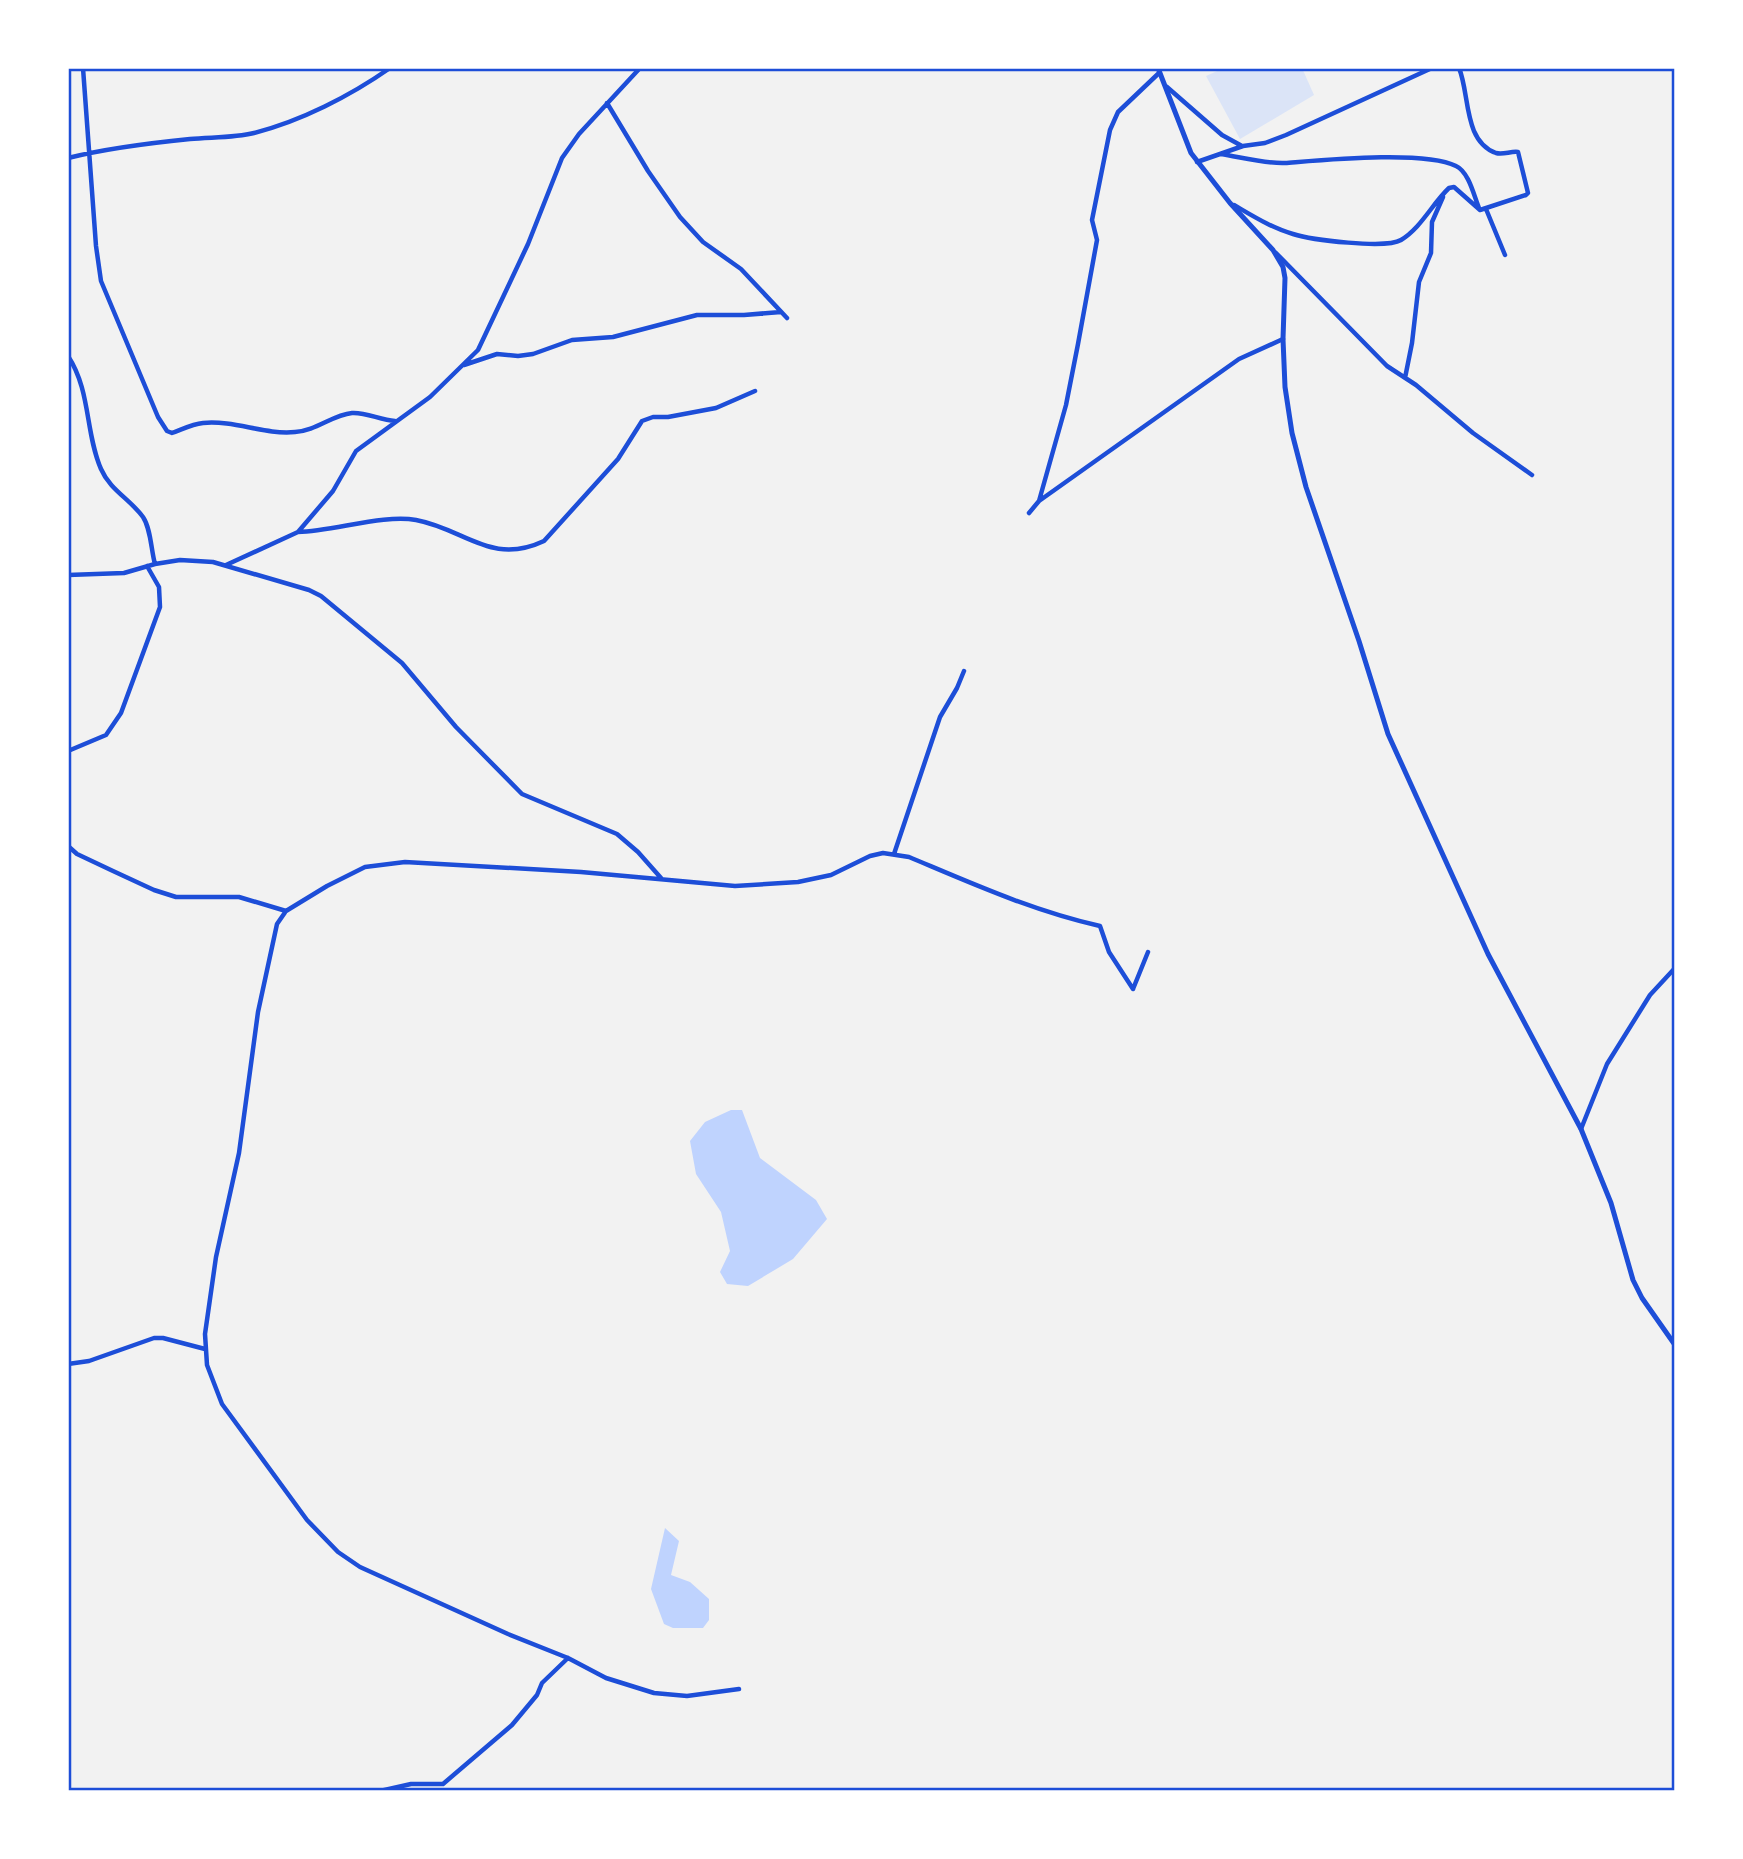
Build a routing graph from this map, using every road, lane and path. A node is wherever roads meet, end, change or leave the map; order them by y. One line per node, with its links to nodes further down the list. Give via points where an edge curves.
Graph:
1 (83, 68): 10 (street)
2 (390, 68): 10 (street, via 305,114 252,133)
3 (640, 68): 8 (street)
4 (1432, 68): 9 (street, via 1286,135)
5 (1460, 68): 16 (street, via 1474,130 1496,153 1518,152 1528,192)
6 (1159, 71): 7 (street); 28 (street, via 1118,112 1110,130 1092,220 1097,240 1078,344)
7 (1164, 85): 9 (street, via 1222,135); 13 (street, via 1183,137)
8 (607, 103): 19 (street, via 680,217 703,242 741,269); 23 (street, via 562,158 478,350)
9 (1243, 146): 11 (street)
10 (88, 153): 12 (street); 26 (street, via 102,281 167,431 216,422 296,432 356,413)
11 (1221, 154): 13 (street); 16 (street, via 1278,163 1315,159 1436,161 1462,171)
12 (68, 158)
13 (1198, 162): 15 (street)
14 (1444, 192): 15 (street, via 1415,228 1391,244 1294,235); 16 (street, via 1454,187); 24 (street, via 1432,222 1431,253 1419,282)
15 (1230, 203): 17 (street)
16 (1483, 209): 18 (street)
17 (1273, 250): 21 (street, via 1285,278); 24 (street, via 1387,366)
18 (1505, 255)
19 (781, 312): 20 (street); 23 (street, via 697,315 612,337 572,340 533,354 497,354)
20 (787, 318)
21 (1283, 339): 28 (street, via 1239,359); 43 (street, via 1292,433 1306,487 1388,734 1488,954)
22 (68, 356): 31 (street, via 86,397 101,470 142,517)
23 (462, 366): 26 (street, via 430,397)
24 (1405, 378): 27 (street)
25 (755, 391): 30 (street, via 716,408 642,421 605,474 544,541 531,547 503,551 402,518)
26 (395, 421): 30 (street, via 356,451 333,491)
27 (1532, 475)
28 (1039, 501): 29 (street)
29 (1029, 513)
30 (298, 532): 32 (street)
31 (155, 564): 32 (street, via 195,559); 33 (street)
32 (226, 565): 39 (street, via 321,596 402,663 522,794 617,834)
33 (147, 566): 34 (street, via 124,573); 36 (street, via 159,587 160,607 121,713 106,735)
34 (68, 575)
35 (964, 671): 38 (street, via 940,717)
36 (68, 751)
37 (68, 846): 40 (street, via 176,897 239,897)
38 (894, 854): 39 (street, via 870,856 831,875 798,882 735,886); 41 (street, via 1004,897 1100,926 1109,952 1133,989)
39 (662, 879): 40 (street, via 405,862 365,867)
40 (286, 911): 45 (street, via 273,936 258,1012)
41 (1148, 952)
42 (1675, 968): 43 (street, via 1650,995 1607,1064)
43 (1581, 1129): 44 (street, via 1611,1203 1633,1280)
44 (1675, 1345)
45 (205, 1349): 46 (street, via 154,1338); 47 (street, via 222,1404 307,1520 338,1552 359,1567)
46 (68, 1364)
47 (568, 1657): 48 (street, via 606,1678 654,1693 687,1696); 49 (street, via 542,1683 512,1725 443,1784 411,1784)
48 (739, 1689)
49 (380, 1791)

